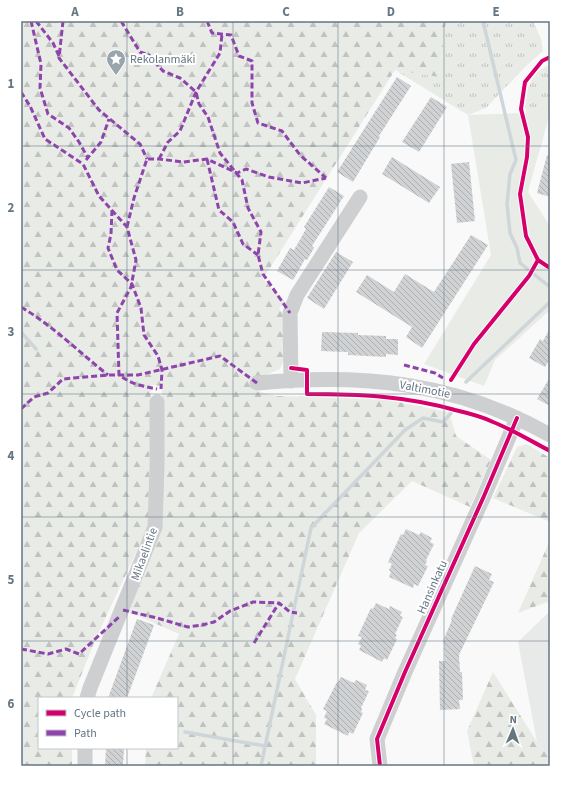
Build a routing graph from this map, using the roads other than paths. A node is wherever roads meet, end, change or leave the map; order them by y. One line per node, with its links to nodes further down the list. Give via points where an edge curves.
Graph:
1 (360, 197): 2 (street, via 297,295 290,312)
2 (291, 381): 3 (street, Valtimotie); 5 (street, Valtimotie, via 357,380 406,384 477,402)
3 (257, 383)
4 (157, 402): 7 (street, Mikaelintie, via 155,527)
5 (517, 418): 6 (street, Valtimotie); 10 (street, Hansinkatu, via 377,739)
6 (550, 435)
7 (87, 697)
8 (85, 749): 9 (street)
9 (85, 766)
10 (380, 766)

